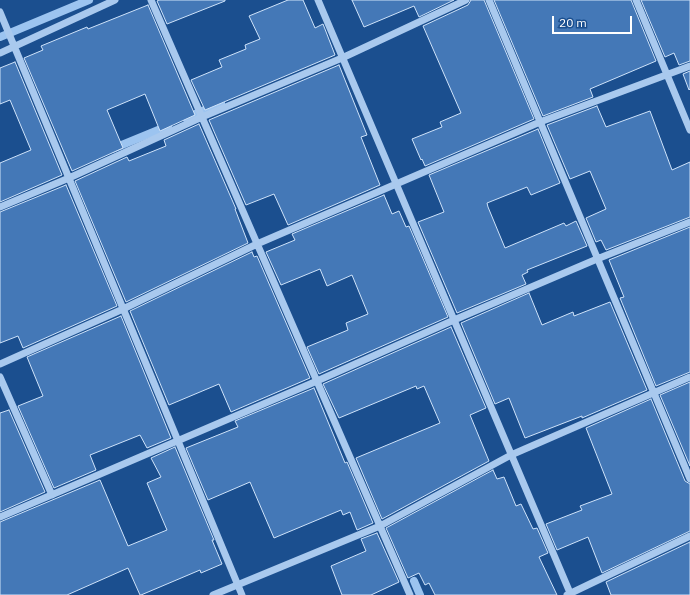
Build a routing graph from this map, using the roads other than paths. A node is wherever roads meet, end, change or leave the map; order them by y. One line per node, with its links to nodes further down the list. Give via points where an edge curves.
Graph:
1 (115, 0): 8 (street)
2 (151, 0): 13 (street)
3 (318, 0): 10 (street)
4 (466, 0): 10 (street)
5 (489, 0): 14 (street)
6 (636, 0): 12 (street)
7 (0, 12): 8 (street)
8 (14, 47): 9 (street); 16 (street)
9 (0, 52)
10 (342, 58): 13 (street); 17 (street)
11 (690, 66): 12 (street)
12 (667, 75): 14 (street); 15 (street)
13 (202, 117): 16 (street); 20 (street)
14 (540, 122): 17 (street); 21 (street)
15 (690, 130)
16 (69, 178): 18 (street); 22 (street)
17 (396, 184): 20 (street); 23 (street)
18 (0, 207)
19 (690, 222): 21 (street)
20 (257, 244): 22 (street); 27 (street)
21 (597, 259): 23 (street); 28 (street)
22 (123, 309): 24 (street); 29 (street)
23 (454, 320): 27 (street); 30 (street)
24 (0, 364)
25 (0, 377): 32 (street)
26 (690, 377): 28 (street)
27 (317, 381): 29 (street); 34 (street)
28 (654, 392): 30 (street); 31 (street)
29 (178, 440): 32 (street); 36 (street)
30 (512, 455): 34 (street); 37 (street)
31 (690, 479)
32 (52, 495): 33 (street)
33 (0, 517)
34 (380, 526): 36 (street); 40 (street)
35 (690, 536): 37 (street)
36 (238, 585): 38 (street); 39 (street)
37 (570, 594)
38 (214, 595)
39 (242, 595)
40 (410, 595)

